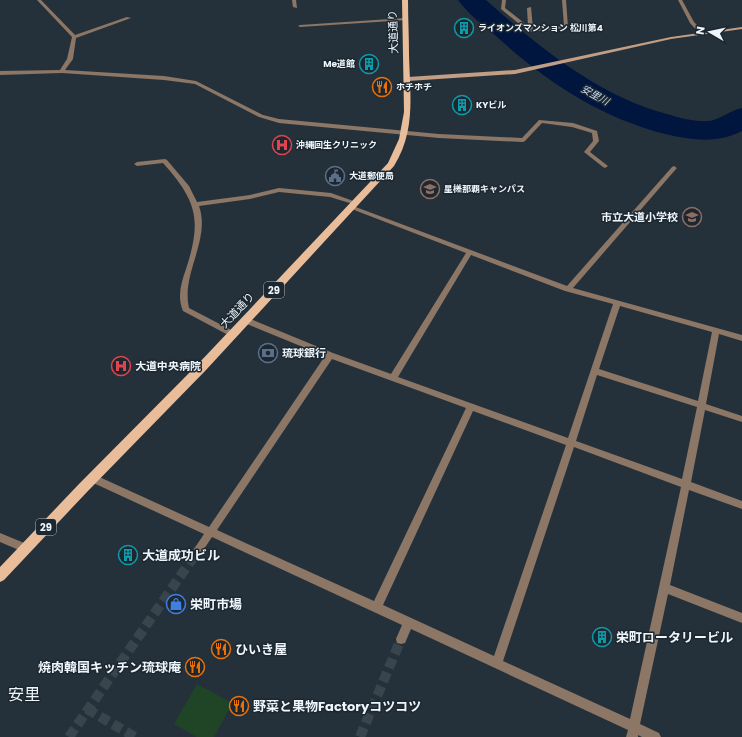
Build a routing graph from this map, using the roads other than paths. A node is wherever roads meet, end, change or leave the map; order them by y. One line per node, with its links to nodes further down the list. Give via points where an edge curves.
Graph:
1 (39, 0): 15 (street)
2 (294, 0): 7 (street)
3 (405, 0): 10 (main road, 大道通り / 29)
4 (504, 0): 13 (street, via 503,8)
5 (564, 0): 13 (street, via 566,27)
6 (680, 0): 14 (street, via 692,23)
7 (295, 7)
8 (529, 8): 13 (street)
9 (130, 18): 15 (street)
10 (405, 19): 11 (street); 18 (main road, 大道通り / 29)
11 (300, 26)
12 (742, 28): 14 (street)
13 (531, 31)
14 (701, 32): 18 (street, via 534,69 488,75)
15 (74, 37): 16 (street, via 70,58)
16 (62, 71): 17 (street); 19 (street, via 164,78 196,83 261,116 279,121)
17 (0, 73)
18 (408, 79): 19 (main road, 大道通り / 29)
19 (406, 132): 21 (street, via 523,140 541,121 573,125 595,132 596,141 587,152); 24 (main road, 大道通り / 29, via 399,152 391,164)
20 (137, 164): 23 (street, via 165,161 186,183)
21 (605, 166)
22 (674, 168): 26 (street)
23 (197, 204): 24 (street, via 250,197 279,190 331,195); 30 (street, via 198,236 182,294 186,309)
24 (353, 205): 25 (street); 28 (main road, 大道通り / 29)
25 (469, 253): 26 (street); 34 (street)
26 (568, 289): 27 (street)
27 (617, 304): 29 (street); 33 (street)
28 (245, 320): 30 (main road, 大道通り / 29); 32 (street)
29 (716, 331): 31 (street); 36 (street)
30 (232, 334): 39 (main road, 大道通り / 29)
31 (742, 338)
32 (330, 355): 34 (street); 42 (street)
33 (596, 371): 36 (street); 38 (street)
34 (393, 378): 35 (street)
35 (471, 406): 38 (street); 48 (street)
36 (700, 406): 37 (street); 40 (street)
37 (742, 419)
38 (572, 442): 40 (street); 52 (street)
39 (92, 478): 42 (street); 44 (main road, 大道通り / 29)
40 (686, 484): 41 (street); 47 (street)
41 (742, 505)
42 (210, 533): 45 (street); 48 (street)
43 (0, 537): 44 (street)
44 (26, 548): 46 (main road, 大道通り / 29)
45 (200, 549)
46 (0, 576)
47 (663, 587): 49 (street); 53 (street)
48 (376, 608): 50 (street)
49 (742, 618)
50 (408, 622): 51 (street); 52 (street)
51 (401, 639)
52 (497, 664): 53 (street)
53 (633, 732): 54 (street)
54 (655, 737)

